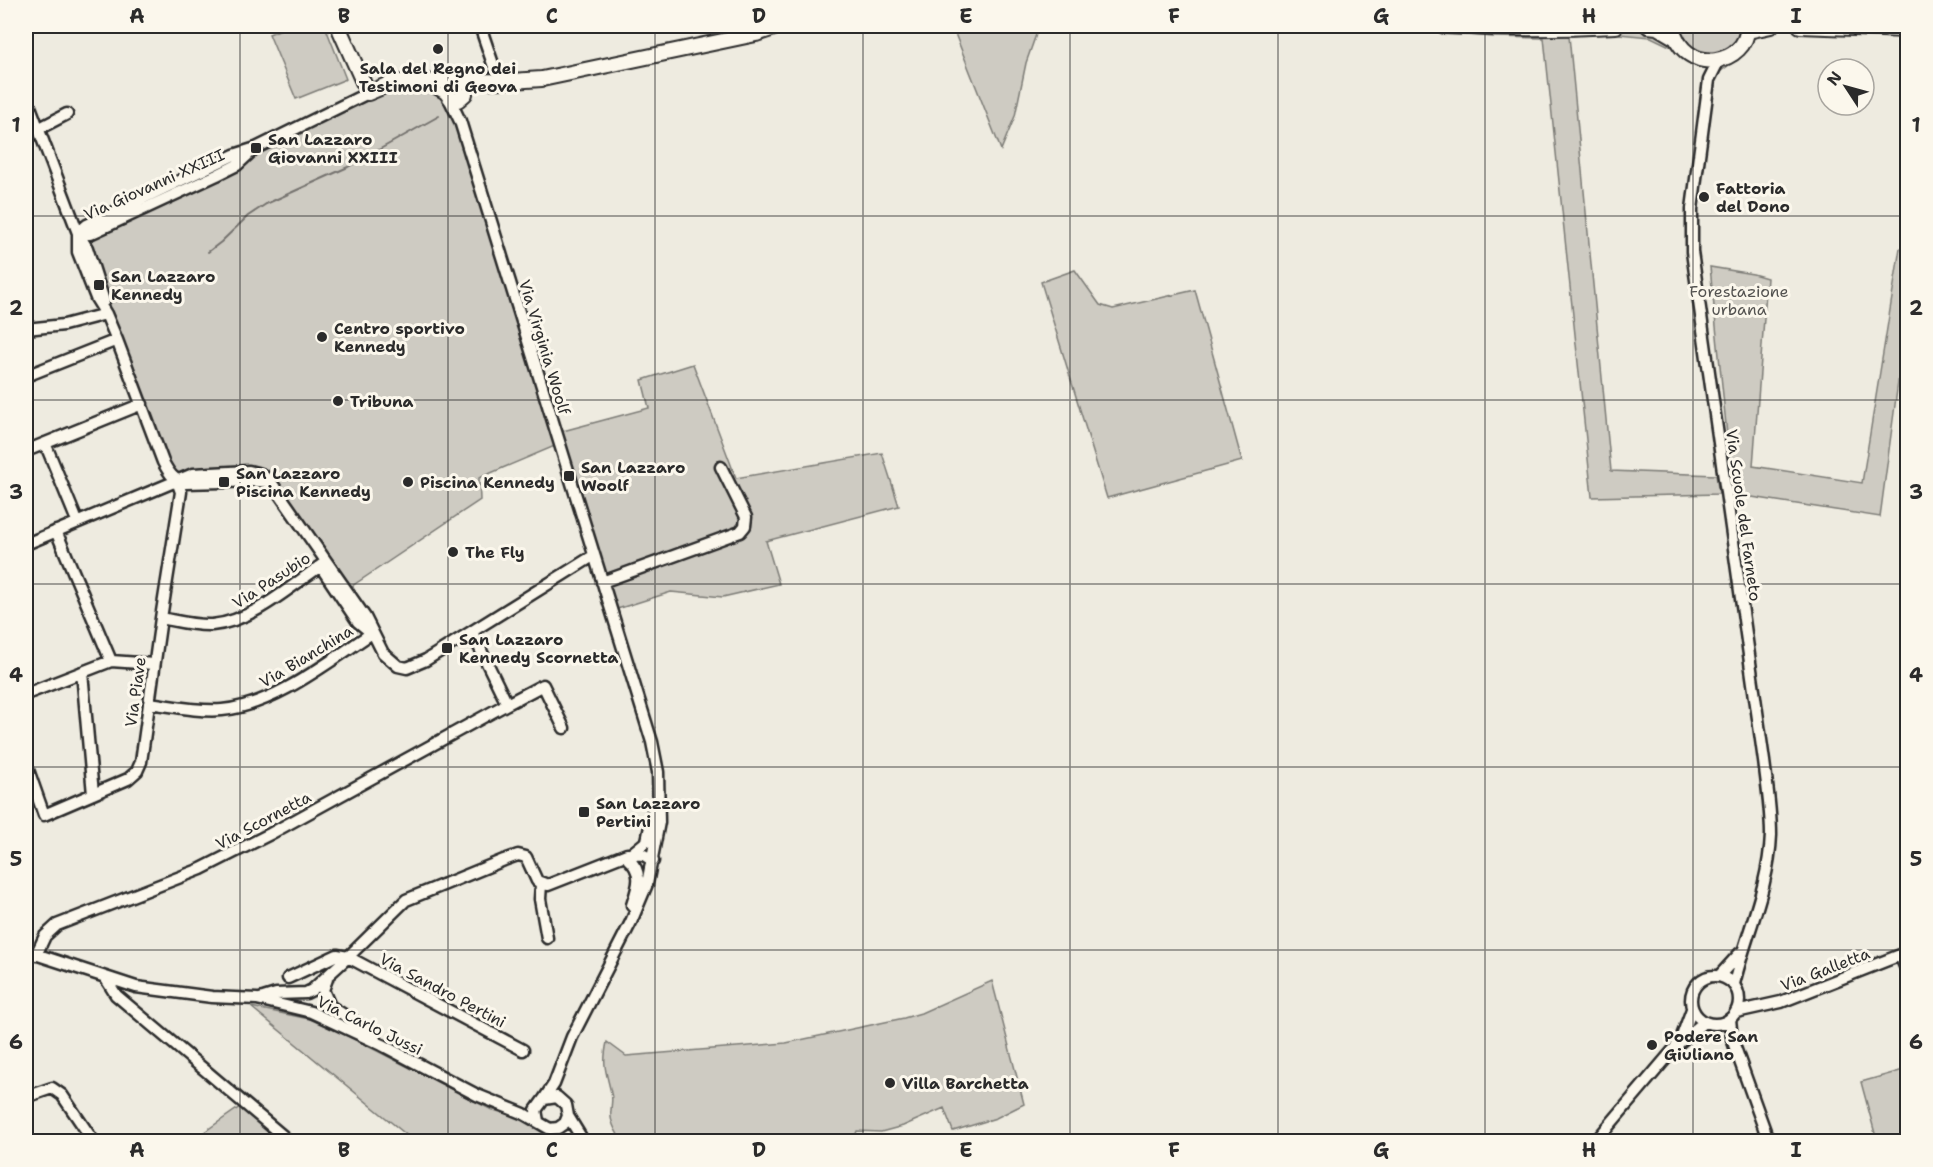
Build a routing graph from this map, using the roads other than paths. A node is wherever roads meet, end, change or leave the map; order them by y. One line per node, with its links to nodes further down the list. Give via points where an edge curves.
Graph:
1 (338, 26): 19 (main road)
2 (480, 26): 14 (street)
3 (780, 26): 17 (main road, via 553,76)
4 (1444, 26): 5 (main road)
5 (1616, 26)
6 (1648, 26): 11 (main road)
7 (1771, 26): 9 (main road)
8 (1800, 26): 10 (main road)
9 (1748, 28): 12 (main road, via 1743,43)
10 (1908, 30)
11 (1673, 31): 13 (main road, via 1681,48)
12 (1719, 60): 13 (main road); 15 (street, Via Scuole del Farneto)
13 (1702, 62): 15 (street, Via Scuole del Farneto)
14 (495, 67): 16 (street); 17 (street)
15 (1709, 80): 59 (street, Via Scuole del Farneto, via 1692,209 1692,252 1771,835 1759,903)
16 (488, 81): 17 (main road); 18 (main road)
17 (511, 81): 18 (main road)
18 (456, 91): 19 (main road, Via Giovanni XXIII, via 427,81 394,82); 38 (street, Via Virginia Woolf, via 460,121)
19 (368, 93): 23 (street, Via Giovanni XXIII, via 256,148 237,165 217,175 90,234)
20 (26, 96): 22 (street)
21 (67, 114): 22 (street)
22 (38, 129): 23 (street)
23 (78, 233): 24 (street, via 104,297)
24 (106, 314): 25 (street, via 64,325); 26 (street)
25 (26, 329)
26 (117, 340): 27 (street); 28 (street)
27 (26, 376)
28 (142, 404): 29 (street); 34 (street)
29 (45, 443): 30 (street); 35 (street)
30 (26, 451)
31 (721, 467): 40 (street, via 746,517 740,532)
32 (251, 481): 33 (street); 34 (street); 39 (street, via 271,493)
33 (271, 482): 34 (street, via 249,471 193,474); 39 (street)
34 (172, 483): 36 (street); 41 (street, Via Piave, via 181,492)
35 (75, 516)
36 (56, 531): 37 (street); 44 (street)
37 (26, 544)
38 (593, 556): 40 (street, Via Virginia Woolf); 42 (street)
39 (323, 564): 41 (street, Via Pasubio, via 238,620 200,625); 43 (street)
40 (602, 582): 53 (street, Via Virginia Woolf, via 652,742)
41 (161, 618): 45 (street, Via Piave)
42 (472, 632): 43 (street, via 407,668 389,659); 49 (street)
43 (372, 633): 48 (street, Via Bianchina, via 261,701 207,710)
44 (111, 660): 45 (street); 46 (street)
45 (154, 664): 48 (street, Via Piave)
46 (82, 672): 47 (street); 52 (street)
47 (26, 694)
48 (149, 703): 52 (street, Via Piave, via 137,771)
49 (507, 704): 50 (street, Via Scornetta, via 543,685); 60 (street, Via Scornetta, via 201,869 57,926)
50 (564, 728)
51 (26, 764): 52 (street, Via Piave, via 44,815)
52 (93, 794)
53 (659, 796): 54 (street, Via Virginia Woolf, via 651,833); 55 (street, Via Virginia Woolf)
54 (629, 856): 55 (street, via 647,856); 56 (street, via 548,885); 57 (street, Via Virginia Woolf, via 640,878)
55 (653, 861): 57 (street, Via Virginia Woolf)
56 (541, 884): 58 (street, Via Sandro Pertini); 62 (street, Via Sandro Pertini, via 526,857 518,855 504,860 406,900)
57 (631, 922): 79 (street, Via Virginia Woolf)
58 (547, 938)
59 (1742, 951): 64 (street, Via Scuole del Farneto); 68 (street, Via Scuole del Farneto)
60 (31, 953): 67 (street, Via Carlo Jussi)
61 (1904, 954): 63 (street, Via Galletta); 71 (street, Via Galletta, via 1781,1002)
62 (348, 957): 65 (street, Via Sandro Pertini); 66 (street, via 337,955); 78 (street, Via Sandro Pertini)
63 (1908, 973)
64 (1720, 975): 68 (street); 72 (street, via 1711,975 1696,984 1690,1000)
65 (328, 977): 70 (street, Via Sandro Pertini, via 306,993); 77 (street, via 323,990 330,1006 366,1029)
66 (288, 978)
67 (106, 979): 70 (street, Via Carlo Jussi, via 158,992); 87 (street, via 116,995)
68 (1734, 984): 69 (street)
69 (1739, 995): 71 (street); 73 (street)
70 (257, 999): 77 (street, Via Carlo Jussi, via 311,1012)
71 (1760, 1006): 73 (street, Via Galletta)
72 (1692, 1009): 74 (street); 76 (street)
73 (1733, 1016): 74 (street); 75 (street)
74 (1710, 1023): 75 (street); 76 (street)
75 (1732, 1039): 90 (street)
76 (1680, 1042): 89 (street)
77 (382, 1045): 82 (street, Via Carlo Jussi)
78 (523, 1050)
79 (565, 1053): 81 (street, Via Virginia Woolf, via 554,1084); 83 (street, Via Virginia Woolf, via 561,1084)
80 (26, 1097): 86 (street, via 52,1088 62,1095)
81 (542, 1100): 82 (street); 83 (street, via 557,1097); 84 (street, via 536,1110)
82 (507, 1108): 84 (street, Via Carlo Jussi)
83 (567, 1110): 85 (street, via 565,1123); 88 (street)
84 (538, 1121): 85 (street, via 544,1127)
85 (558, 1128): 88 (street)
86 (94, 1142)
87 (290, 1142)
88 (583, 1142)
89 (1595, 1142)
90 (1769, 1142)

